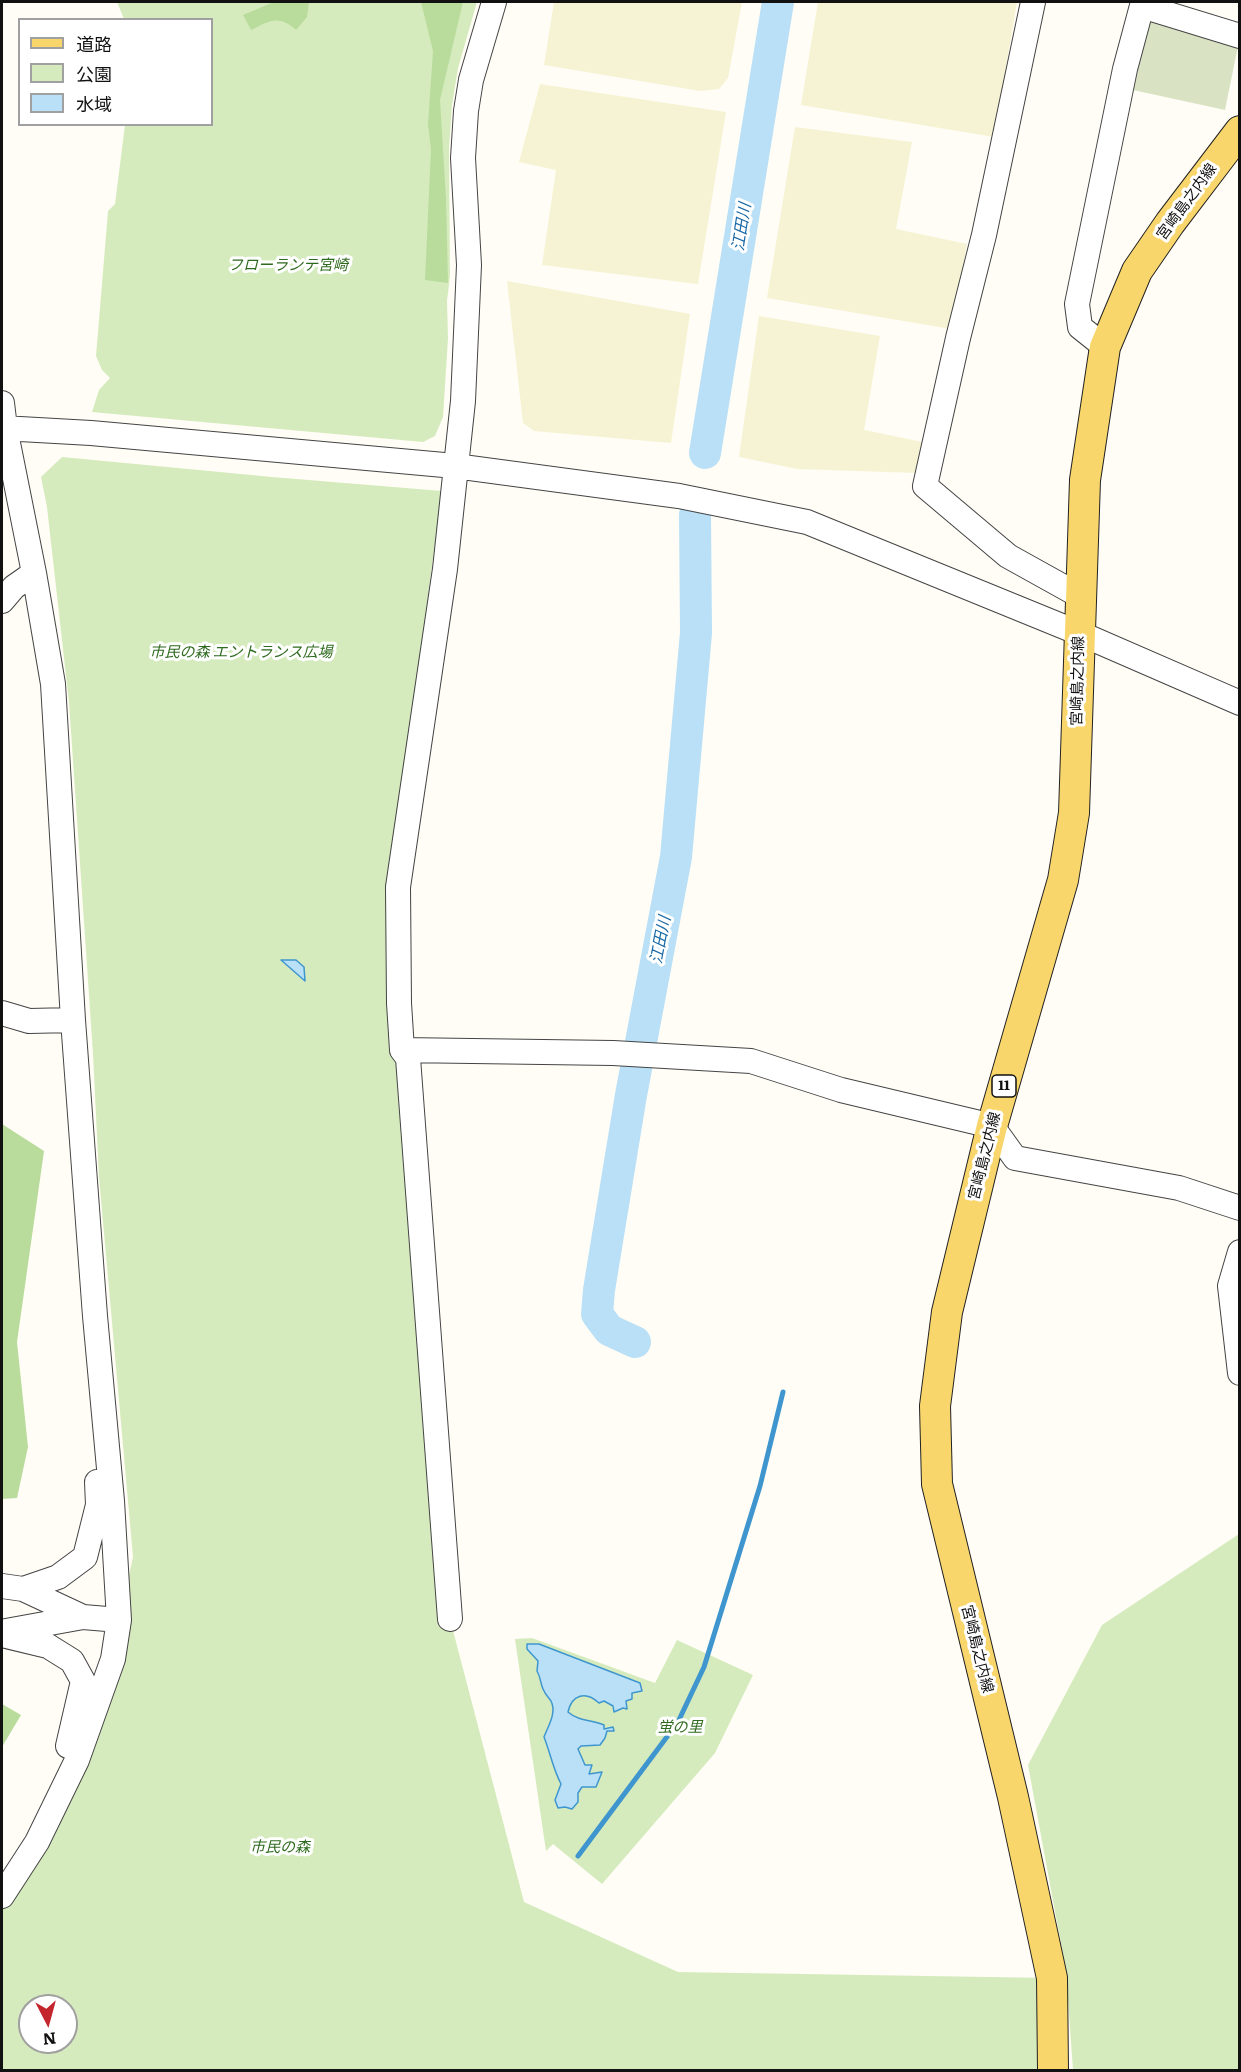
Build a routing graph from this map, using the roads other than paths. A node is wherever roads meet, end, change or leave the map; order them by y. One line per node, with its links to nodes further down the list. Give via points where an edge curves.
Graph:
1 (494, 2): 9 (street, via 466,111 463,158 469,265 463,401)
2 (1033, 2): 11 (street, via 925,486 1008,556)
3 (1143, 4): 4 (street); 6 (street, via 1125,69 1077,304 1080,327)
4 (1239, 36)
5 (1239, 131): 6 (main road, 宮崎島之内線 / 11, via 1137,271)
6 (1105, 347): 11 (main road, 宮崎島之内線 / 11, via 1085,480)
7 (2, 403): 8 (street)
8 (3, 428): 9 (street); 10 (street)
9 (455, 466): 13 (street, via 679,496 807,522); 17 (street, via 445,569 398,887)
10 (34, 573): 12 (street); 16 (street, via 53,684)
11 (1080, 596): 13 (main road, 宮崎島之内線 / 11)
12 (2, 601)
13 (1079, 633): 14 (street); 18 (main road, 宮崎島之内線 / 11, via 1074,813 1063,880)
14 (1239, 703)
15 (2, 1013): 16 (street, via 29,1021)
16 (73, 1020): 23 (street)
17 (402, 1050): 18 (street, via 613,1053 751,1061 841,1090); 26 (street, via 408,1058)
18 (992, 1126): 19 (street, via 1015,1158 1179,1188); 31 (main road, 宮崎島之内線 / 11, via 947,1312 935,1406 937,1484 1013,1797 1052,1978)
19 (1239, 1208)
20 (1239, 1252): 21 (street)
21 (1235, 1287): 22 (street)
22 (1239, 1373)
23 (105, 1432): 24 (street, via 95,1455 99,1505 85,1557 58,1577); 27 (street)
24 (12, 1587): 25 (street)
25 (83, 1617): 27 (street); 28 (street)
26 (450, 1619)
27 (119, 1620): 29 (street, via 113,1659 77,1760)
28 (2, 1634): 29 (street, via 48,1646 72,1661 83,1681 69,1744)
29 (37, 1842): 30 (street)
30 (2, 1896)
31 (1053, 2070)

